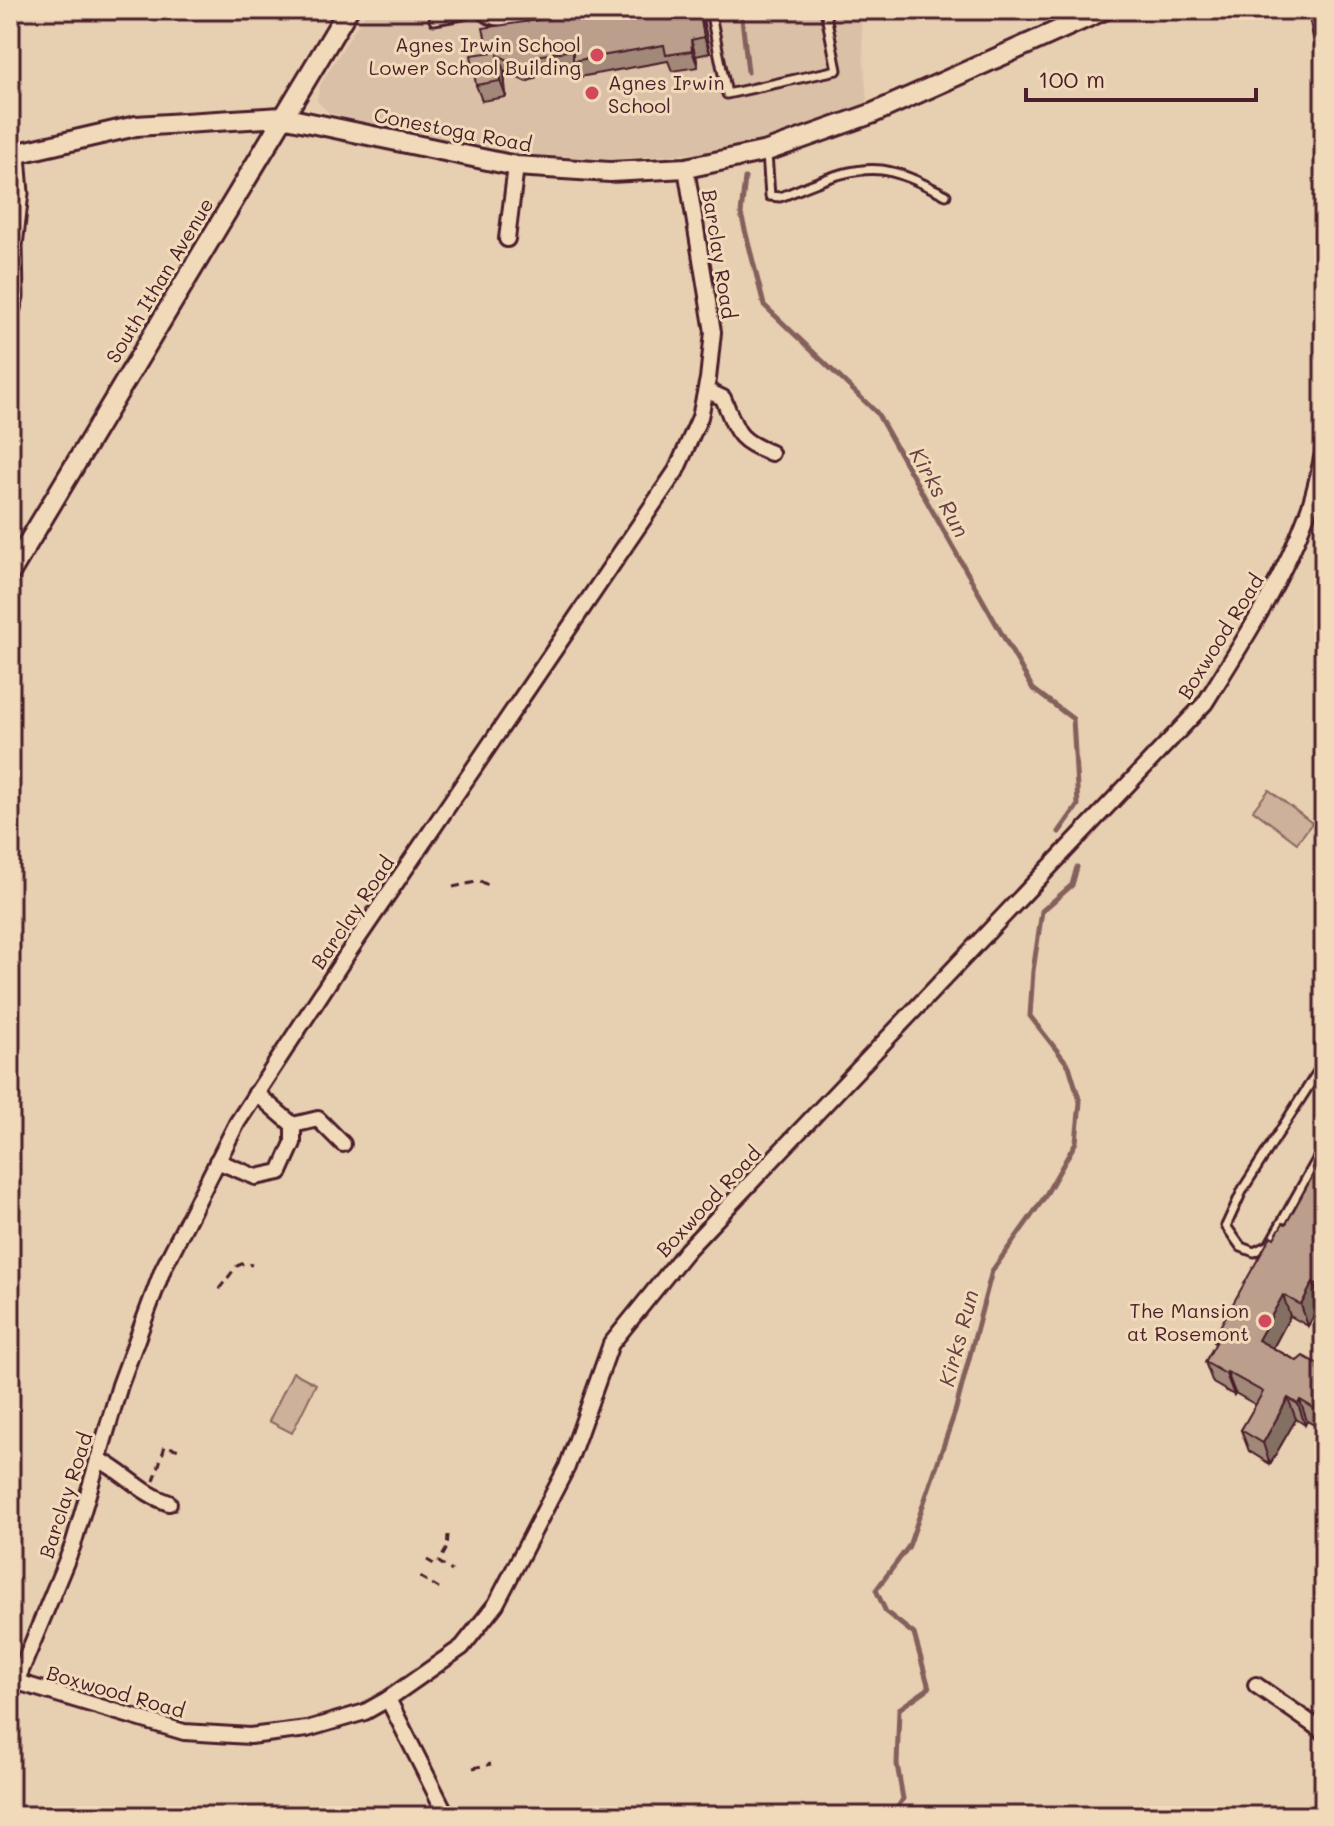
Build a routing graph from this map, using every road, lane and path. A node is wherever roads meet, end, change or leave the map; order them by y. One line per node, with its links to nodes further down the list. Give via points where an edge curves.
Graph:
1 (348, 10): 10 (main road, South Ithan Avenue)
2 (476, 10): 3 (lane, via 497,22); 8 (lane)
3 (543, 10)
4 (710, 10): 5 (lane, via 727,94 837,70)
5 (825, 10)
6 (1104, 10): 11 (main road, Conestoga Road, via 871,114)
7 (1317, 10): 9 (street)
8 (434, 20)
9 (1324, 48)
10 (282, 117): 12 (main road, Conestoga Road, via 136,126); 13 (main road, Conestoga Road); 21 (main road, South Ithan Avenue)
11 (767, 151): 14 (main road, Conestoga Road); 15 (lane, via 770,196 847,172 882,170)
12 (16, 154): 17 (lane, via 24,193 19,297)
13 (516, 166): 14 (main road, Conestoga Road, via 610,172); 16 (street)
14 (686, 168): 18 (street, Barclay Road, via 713,332)
15 (946, 195)
16 (507, 239)
17 (10, 331)
18 (706, 390): 20 (street, via 723,398 747,444); 25 (street, Barclay Road, via 676,471)
19 (1324, 449): 45 (street, Boxwood Road, via 1309,510 1290,556 1205,703 687,1250 611,1344 567,1467 496,1604 462,1647)
20 (771, 453)
21 (10, 573)
22 (488, 885): 23 (path, via 480,881)
23 (453, 887)
24 (1324, 1062): 28 (lane, via 1243,1189 1226,1226 1241,1247 1254,1252 1269,1245)
25 (256, 1093): 26 (street); 29 (street, Barclay Road)
26 (293, 1125): 27 (street, via 318,1119); 29 (street, via 293,1143 280,1172 256,1177)
27 (343, 1144)
28 (1324, 1147)
29 (217, 1161): 33 (street, Barclay Road, via 163,1269)
30 (252, 1265): 31 (path, via 237,1266)
31 (219, 1289)
32 (180, 1450): 34 (path, via 165,1446)
33 (98, 1459): 34 (street); 42 (street, Barclay Road, via 73,1545)
34 (149, 1495): 35 (street)
35 (169, 1503)
36 (448, 1535): 38 (path)
37 (427, 1560): 38 (path)
38 (439, 1562): 39 (path)
39 (452, 1571)
40 (420, 1577): 41 (path)
41 (439, 1588)
42 (17, 1682): 44 (street, Barclay Road); 45 (street, Boxwood Road, via 184,1732 250,1736 307,1729 365,1712)
43 (1256, 1685): 46 (street)
44 (10, 1697)
45 (388, 1699): 49 (street)
46 (1324, 1732)
47 (491, 1764): 48 (path)
48 (473, 1768)
49 (447, 1816)

